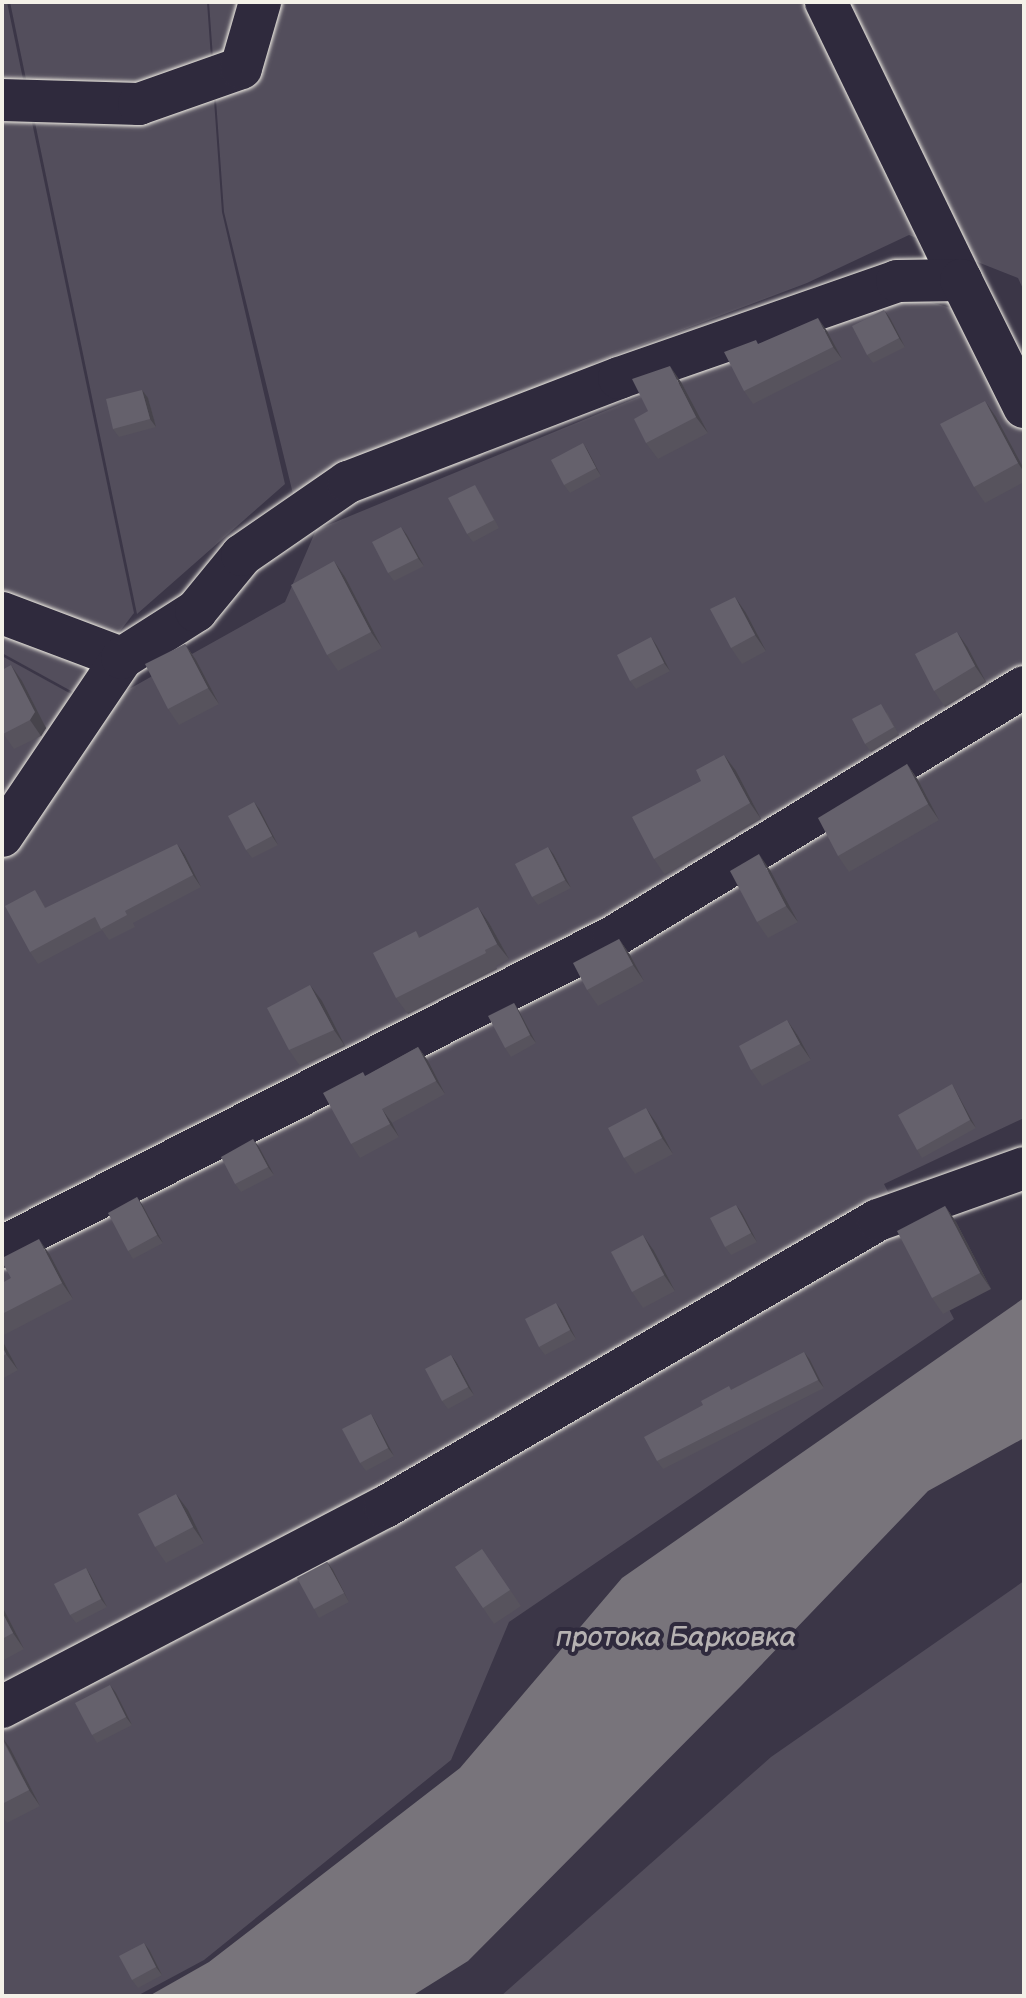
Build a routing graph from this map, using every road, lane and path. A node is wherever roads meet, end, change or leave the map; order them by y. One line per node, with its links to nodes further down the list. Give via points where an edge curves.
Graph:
1 (260, 2): 3 (lane, via 241,68 139,104)
2 (826, 2): 4 (lane)
3 (2, 100)
4 (961, 280): 5 (lane); 7 (lane, via 897,281 619,378 348,482 242,555 196,611)
5 (1024, 407)
6 (2, 613): 7 (lane)
7 (122, 658): 9 (lane)
8 (1024, 687): 11 (lane, via 613,937)
9 (2, 836)
10 (1024, 1168): 12 (lane, via 878,1220 385,1507)
11 (2, 1247)
12 (2, 1707)

